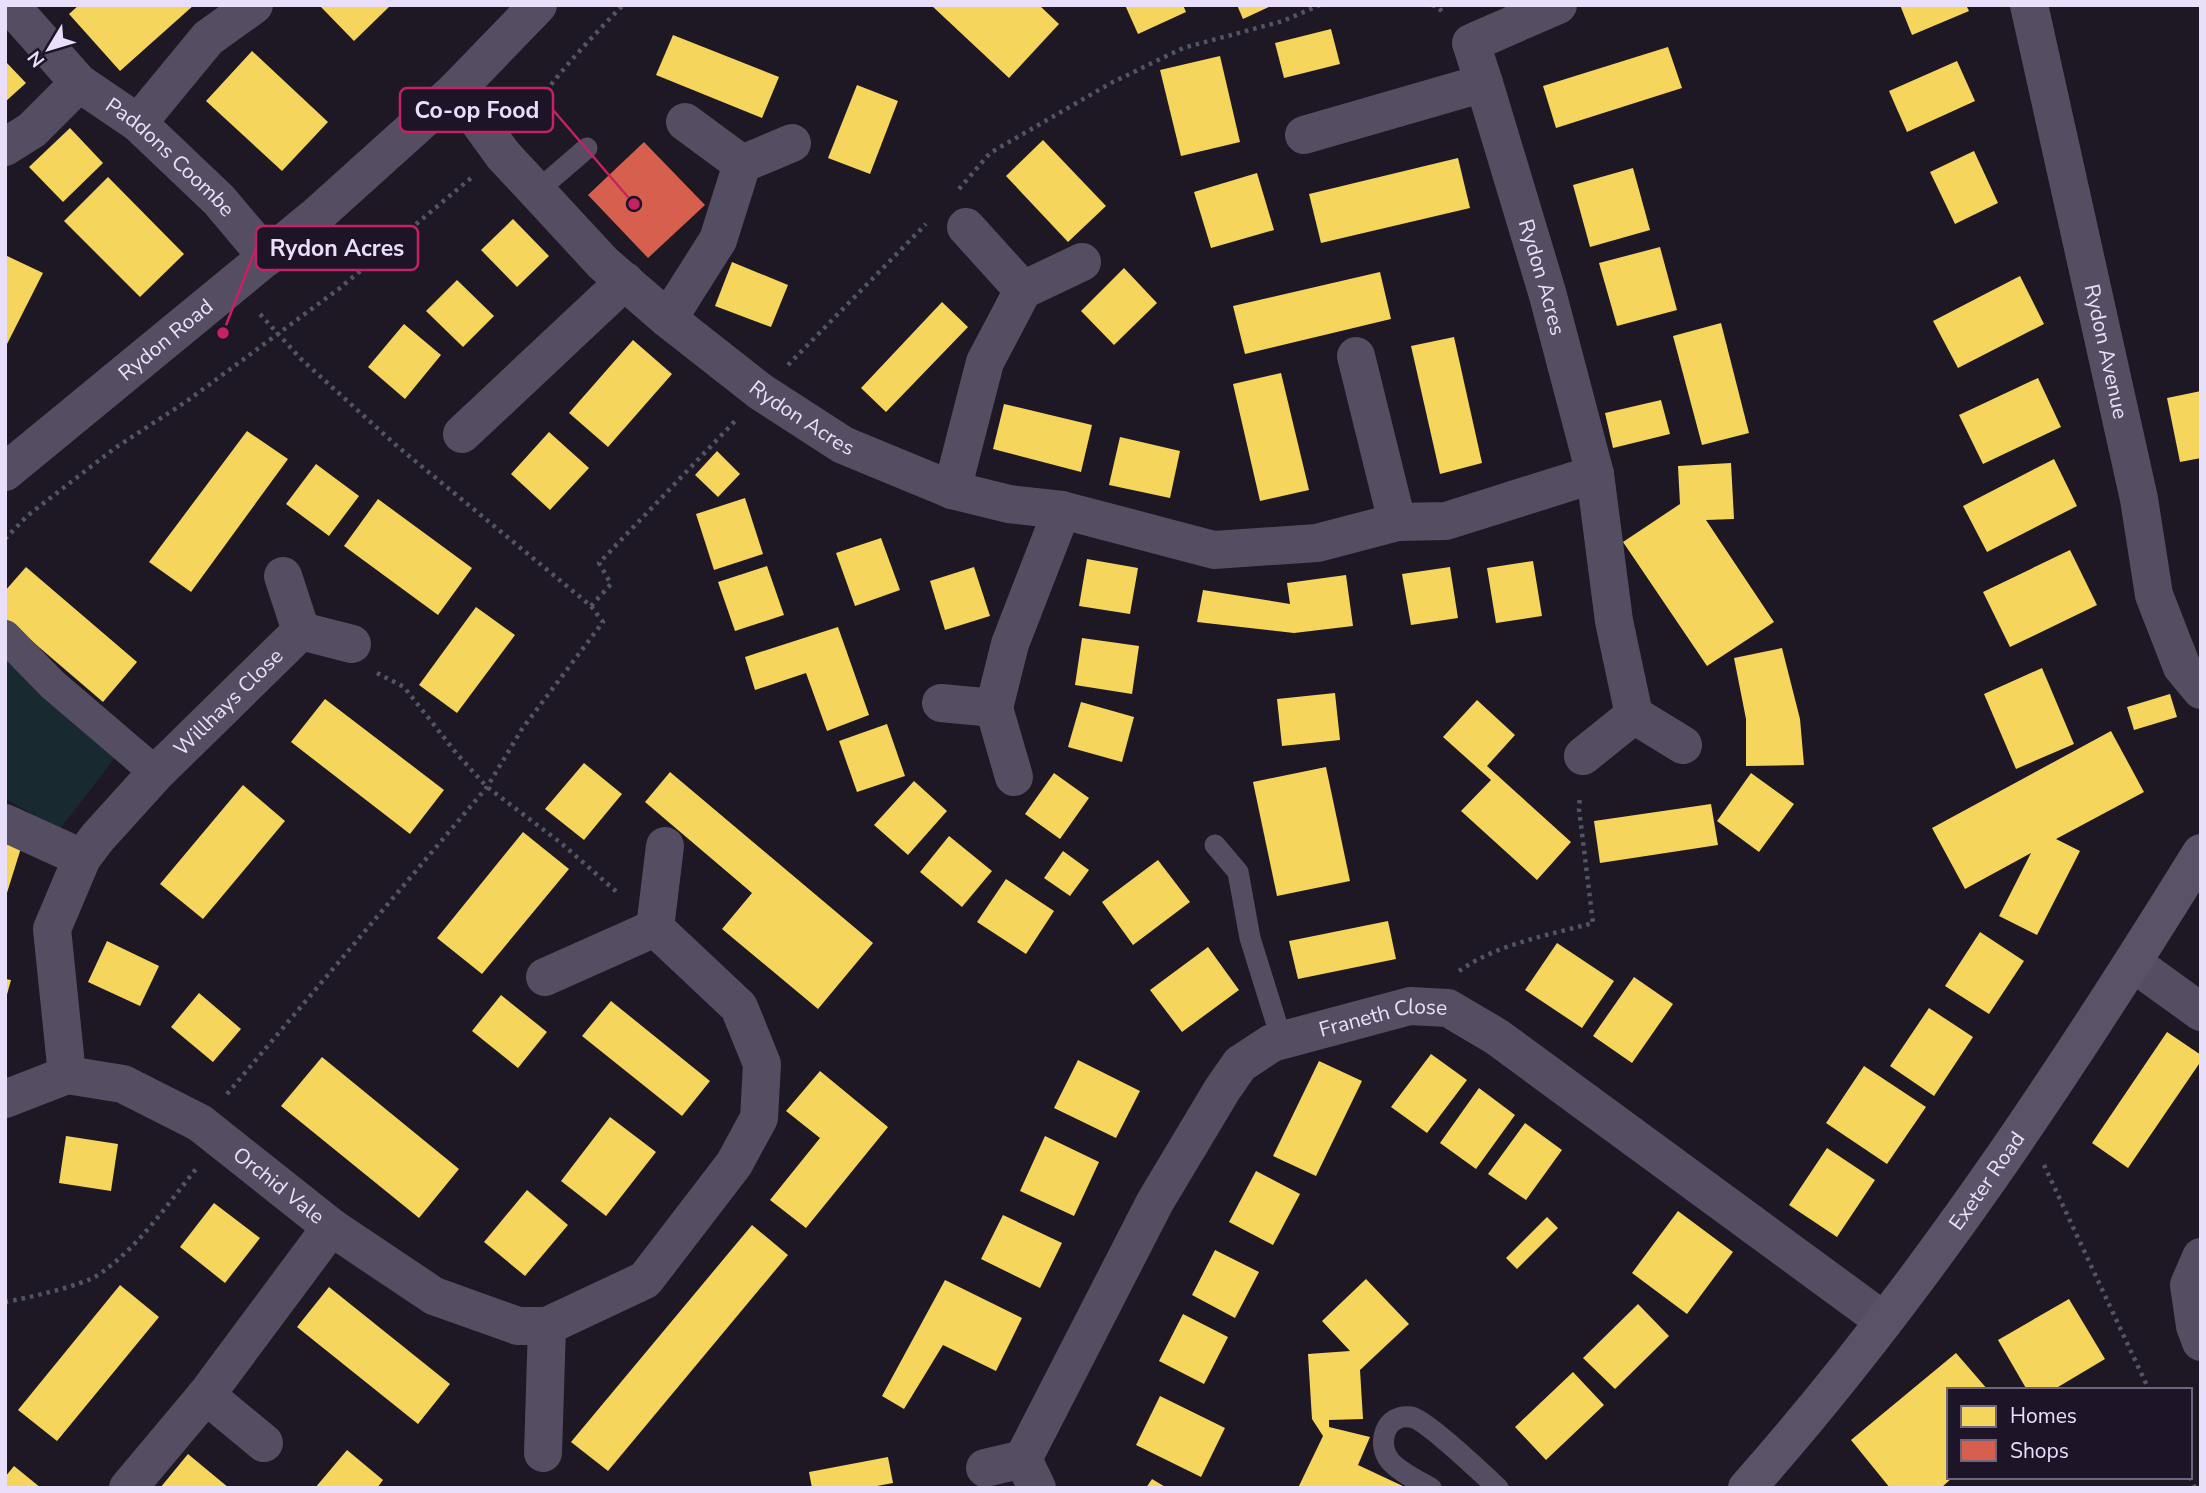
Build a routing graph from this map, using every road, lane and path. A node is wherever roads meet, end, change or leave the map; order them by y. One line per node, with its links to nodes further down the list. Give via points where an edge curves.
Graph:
1 (10, 5): 8 (street, Paddons Coombe)
2 (254, 5): 11 (street, via 208,38)
3 (538, 5): 10 (street, Rydon Road)
4 (623, 5): 17 (path, via 535,105)
5 (1320, 5): 20 (path, via 1283,21 1183,48 1111,83 990,153 944,206)
6 (1558, 5): 9 (street, Rydon Acres, via 1471,43)
7 (2029, 5): 40 (street, Rydon Avenue, via 2139,499 2154,595 2182,667)
8 (79, 83): 11 (street, Paddons Coombe); 15 (street, via 32,130)
9 (1484, 83): 13 (street); 31 (street, Rydon Acres, via 1547,292)
10 (456, 90): 17 (street, Rydon Acres); 21 (street, Rydon Road)
11 (138, 122): 21 (street, Paddons Coombe, via 219,200)
12 (685, 122): 18 (street)
13 (1304, 135)
14 (792, 143): 18 (street)
15 (5, 147)
16 (587, 148): 19 (lane)
17 (503, 155): 19 (street, Rydon Acres); 27 (path)
18 (742, 164): 26 (street, via 718,240)
19 (537, 191): 23 (street, Rydon Acres)
20 (967, 227): 25 (street)
21 (267, 257): 24 (street, Rydon Road)
22 (1082, 262): 25 (street)
23 (625, 281): 26 (street, Rydon Acres); 29 (street)
24 (234, 284): 27 (path); 30 (street, Rydon Road)
25 (1023, 290): 32 (street, via 985,362)
26 (668, 319): 32 (street, Rydon Acres, via 761,392 843,445)
27 (278, 335): 35 (path, via 116,448 27,516); 48 (path, via 397,446 591,606 603,622 522,729)
28 (1356, 356): 34 (street)
29 (462, 434)
30 (5, 472)
31 (1595, 474): 34 (street, Rydon Acres, via 1446,521); 43 (street, Rydon Acres, via 1614,621)
32 (952, 490): 33 (street, Rydon Acres, via 1009,505)
33 (1062, 510): 34 (street, Rydon Acres, via 1214,550 1317,543); 42 (street, via 1010,644)
34 (1397, 522)
35 (5, 539)
36 (284, 576): 37 (street, Willhays Close)
37 (301, 631): 39 (street, Willhays Close); 46 (street, Willhays Close)
38 (5, 636): 46 (street, Willhays Close, via 53,685)
39 (352, 644): 48 (path, via 368,667 404,687)
40 (2201, 691)
41 (941, 703): 42 (street)
42 (993, 708): 47 (street)
43 (1634, 715): 44 (street); 45 (street)
44 (1684, 745)
45 (1583, 756): 57 (path, via 1579,809 1593,923 1473,961)
46 (156, 773): 53 (street, Willhays Close)
47 (1014, 777)
48 (487, 787): 54 (path, via 598,873); 63 (path, via 234,1087)
49 (5, 823): 53 (street)
50 (1215, 845): 59 (lane, via 1238,872 1250,938)
51 (665, 846): 54 (street)
52 (2201, 853): 55 (main road, Exeter Road)
53 (82, 858): 60 (street, Willhays Close, via 52,929)
54 (655, 928): 56 (street); 68 (street, Orchid Vale, via 739,1007 762,1064 759,1118 734,1164 645,1280)
55 (2133, 963): 58 (street); 62 (main road, Exeter Road)
56 (545, 977)
57 (1410, 1006): 59 (street, Franeth Close); 67 (street, Franeth Close, via 1448,1009 1497,1037)
58 (2201, 1012)
59 (1282, 1041): 75 (street, Franeth Close, via 1240,1064 1155,1202)
60 (67, 1075): 61 (street); 63 (street, Orchid Vale, via 123,1084)
61 (5, 1099)
62 (2026, 1126): 67 (main road, Exeter Road); 70 (path)
63 (211, 1130): 64 (street, Orchid Vale); 66 (path, via 141,1238 96,1276)
64 (331, 1227): 68 (street, Orchid Vale, via 434,1296 518,1326); 71 (street)
65 (2201, 1257): 69 (street, via 2189,1285 2194,1326)
66 (5, 1302)
67 (1884, 1321): 79 (main road, Exeter Road)
68 (547, 1326): 73 (street)
69 (2201, 1342)
70 (2148, 1388)
71 (206, 1395): 72 (street); 76 (street)
72 (264, 1443)
73 (542, 1453)
74 (985, 1468): 75 (street, Franeth Close)
75 (1030, 1473)
76 (128, 1488)
77 (1431, 1488): 78 (lane, via 1389,1460 1382,1444 1387,1426 1398,1418 1413,1417)
78 (1498, 1488)
79 (1747, 1488)

